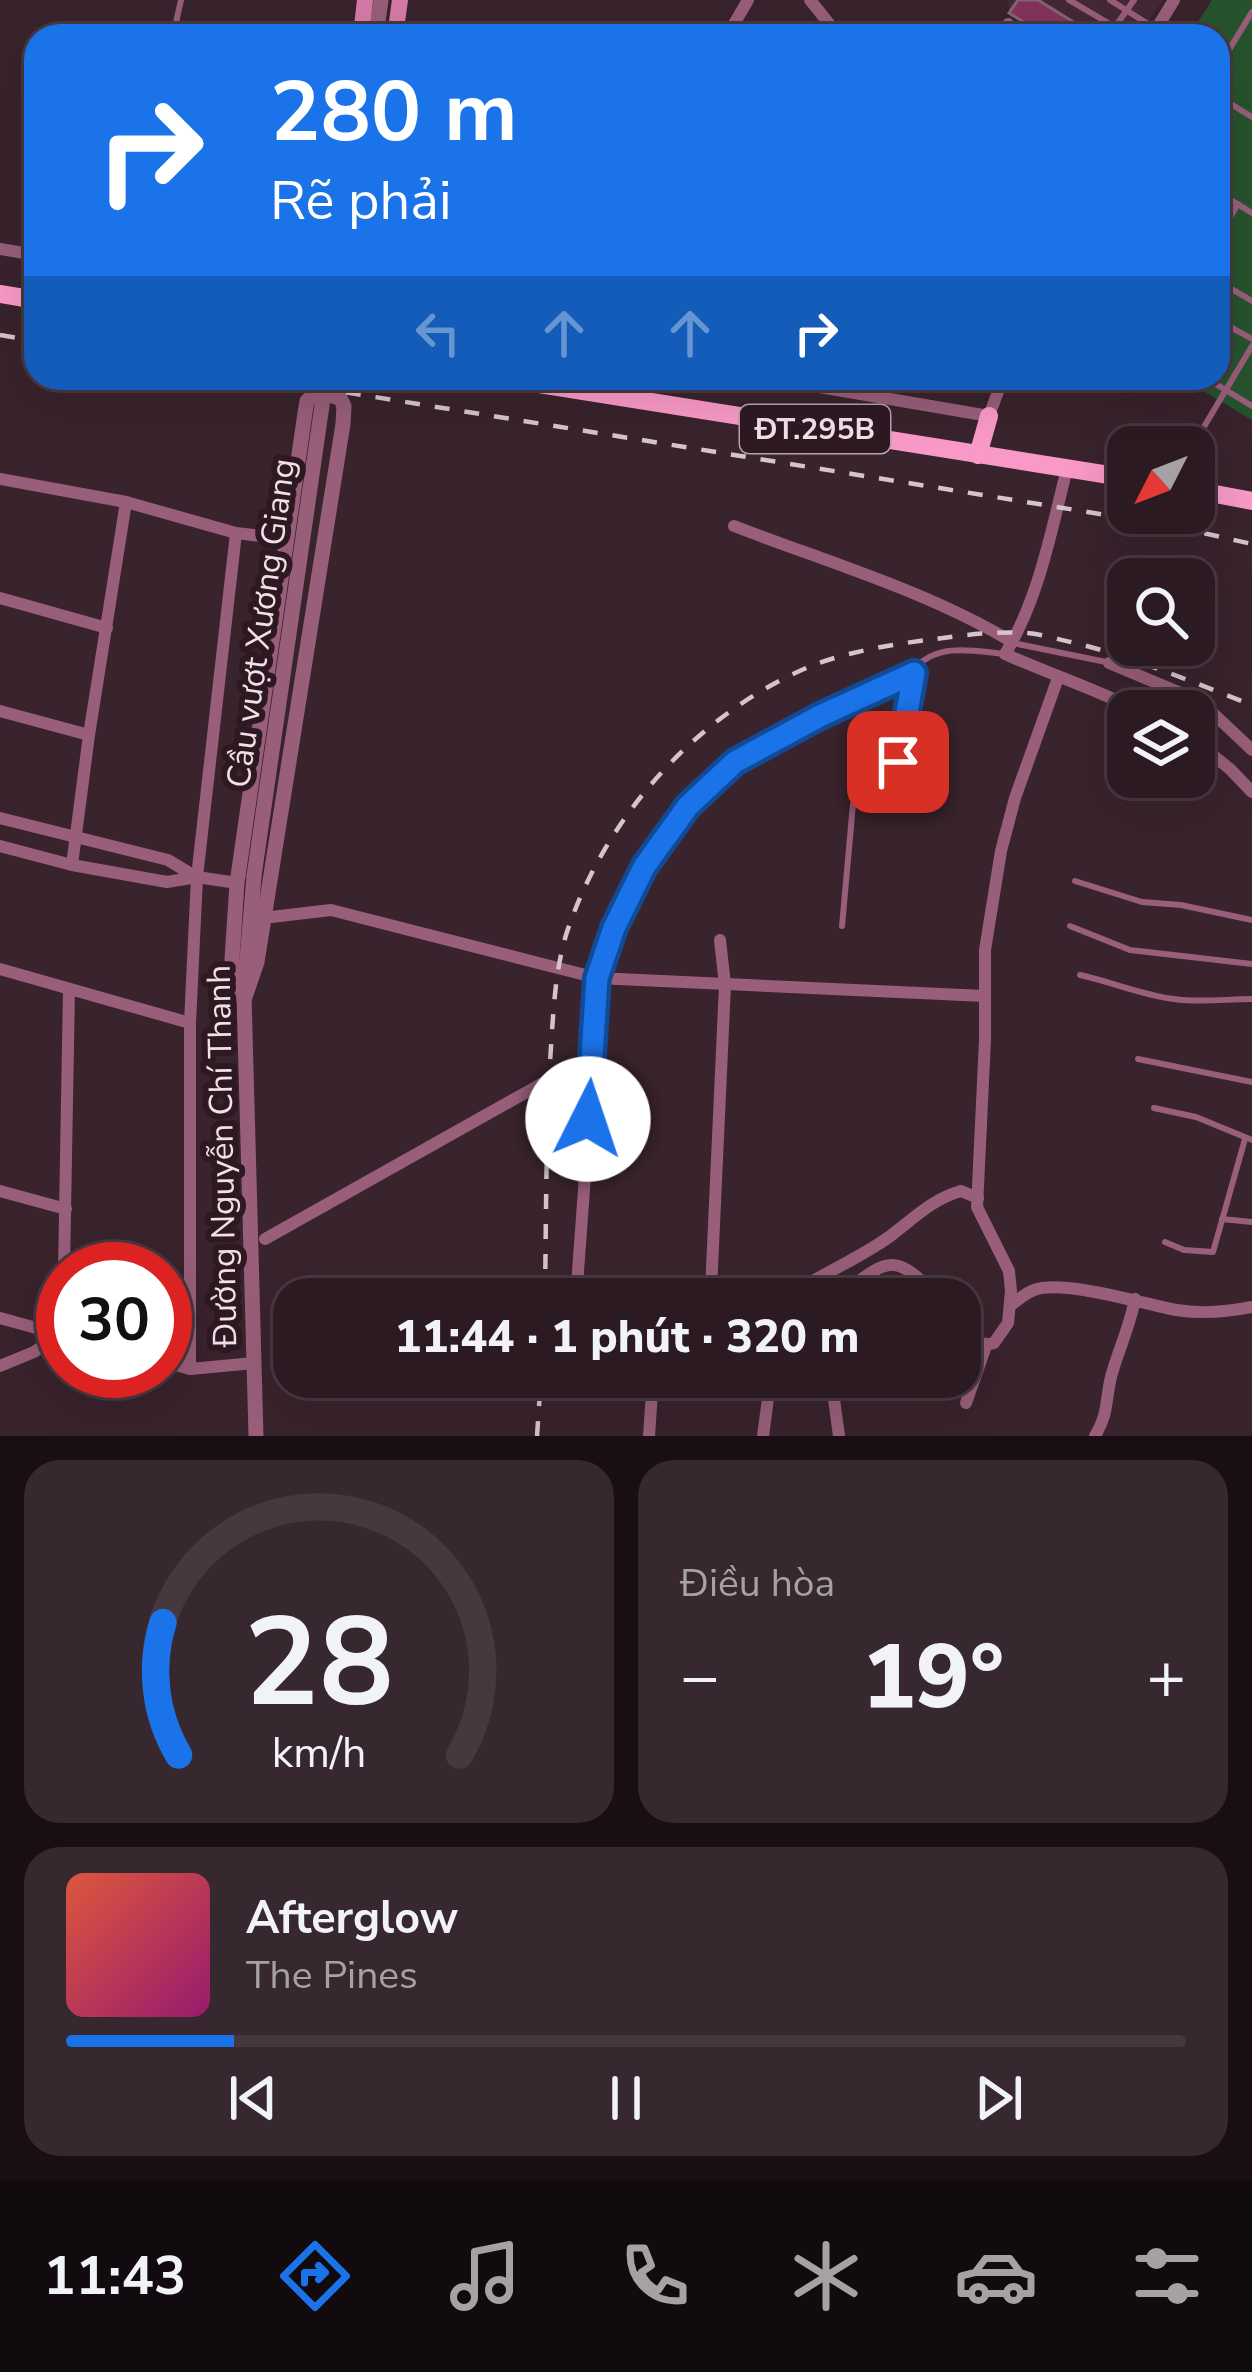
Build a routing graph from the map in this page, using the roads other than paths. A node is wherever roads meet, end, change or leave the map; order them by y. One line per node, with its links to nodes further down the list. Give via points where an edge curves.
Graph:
1 (810, 0): 7 (street)
2 (1069, 0): 8 (lane)
3 (1110, 0): 5 (lane)
4 (1134, 0): 5 (lane)
5 (1127, 11): 9 (lane); 10 (lane)
6 (1252, 12): 11 (lane)
7 (829, 24)
8 (1106, 24)
9 (1120, 24)
10 (1143, 24)
11 (1230, 48)
12 (1230, 199): 13 (lane)
13 (1238, 204): 14 (lane); 15 (lane)
14 (1252, 213)
15 (1230, 217)
16 (1252, 342): 17 (lane)
17 (1230, 385)
18 (324, 390): 54 (street, Cầu vượt Xương Giang, bridge)
19 (575, 390): 26 (main road, ĐT.295B)
20 (836, 390): 24 (street)
21 (999, 390): 24 (street)
22 (1227, 391): 23 (lane); 25 (lane)
23 (1252, 406)
24 (989, 416): 26 (main road)
25 (1205, 426)
26 (979, 455): 27 (main road, ĐT.295B)
27 (1067, 469): 28 (main road, ĐT.295B); 39 (street, via 1040,572)
28 (1107, 475)
29 (0, 478): 31 (street)
30 (1215, 494): 32 (main road)
31 (127, 502): 34 (street); 38 (street)
32 (1252, 502)
33 (734, 526): 39 (street, via 973,618)
34 (236, 533): 35 (street); 55 (street)
35 (286, 539): 36 (street); 36 (street, via 308,401 331,394 344,406); 57 (street)
36 (325, 548): 58 (street)
37 (0, 598): 38 (street)
38 (107, 628): 46 (street)
39 (1009, 648): 40 (lane); 42 (lane, via 926,656); 43 (street)
40 (1107, 663)
41 (1116, 666): 47 (street, via 1200,701)
42 (914, 673): 60 (lane, via 891,807 854,804); 66 (street, via 735,762 688,806 644,867)
43 (1058, 678): 44 (street); 69 (street, via 1001,851)
44 (1107, 695)
45 (0, 711): 46 (street)
46 (89, 735): 51 (street)
47 (1252, 750)
48 (1215, 757): 49 (street)
49 (1252, 792)
50 (0, 818): 51 (street)
51 (76, 835): 53 (street); 55 (street, via 168,860)
52 (0, 846): 53 (street)
53 (72, 865): 55 (street, via 167,882)
54 (254, 876): 71 (street, Đường Nguyễn Chí Thanh)
55 (197, 877): 57 (street); 72 (street)
56 (1075, 881): 59 (lane, via 1142,902)
57 (236, 883): 71 (street, via 232,959)
58 (263, 918): 66 (street, via 331,910); 71 (street)
59 (1252, 920)
60 (842, 926)
61 (1070, 926): 63 (lane, via 1130,950)
62 (720, 940): 67 (street)
63 (1252, 964)
64 (0, 969): 68 (street)
65 (1080, 975): 70 (lane, via 1180,1000)
66 (597, 978): 67 (street); 74 (street)
67 (725, 985): 69 (street); 88 (street)
68 (69, 989): 72 (street); 80 (street)
69 (985, 996): 79 (street)
70 (1252, 999)
71 (244, 1000): 99 (street, Đường Nguyễn Chí Thanh)
72 (190, 1023): 85 (street)
73 (1138, 1059): 75 (lane)
74 (592, 1080): 83 (street, via 550,1079); 87 (street)
75 (1252, 1082)
76 (1154, 1108): 77 (lane)
77 (1249, 1140): 81 (lane)
78 (0, 1191): 80 (street)
79 (978, 1198): 89 (street, via 949,1194); 93 (street, via 1009,1271)
80 (66, 1209): 84 (street)
81 (1222, 1219): 82 (lane); 86 (lane, via 1213,1252)
82 (1252, 1222)
83 (265, 1240)
84 (65, 1242)
85 (190, 1242)
86 (1166, 1242)
87 (578, 1278)
88 (712, 1278)
89 (824, 1278)
90 (864, 1278): 91 (street, via 883,1264)
91 (920, 1278)
92 (1136, 1299): 93 (street, via 1047,1287); 94 (street, via 1190,1311); 110 (street)
93 (1010, 1306): 97 (street, via 1003,1333)
94 (1252, 1307)
95 (0, 1318): 96 (street)
96 (36, 1328)
97 (982, 1344): 105 (street)
98 (36, 1351): 100 (street)
99 (254, 1363): 101 (street); 106 (street, Đường Nguyễn Chí Thanh)
100 (0, 1366)
101 (192, 1369)
102 (651, 1398): 107 (street)
103 (768, 1398): 108 (street)
104 (833, 1398): 109 (street)
105 (966, 1403)
106 (256, 1436)
107 (650, 1436)
108 (764, 1436)
109 (839, 1436)
110 (1095, 1436)

